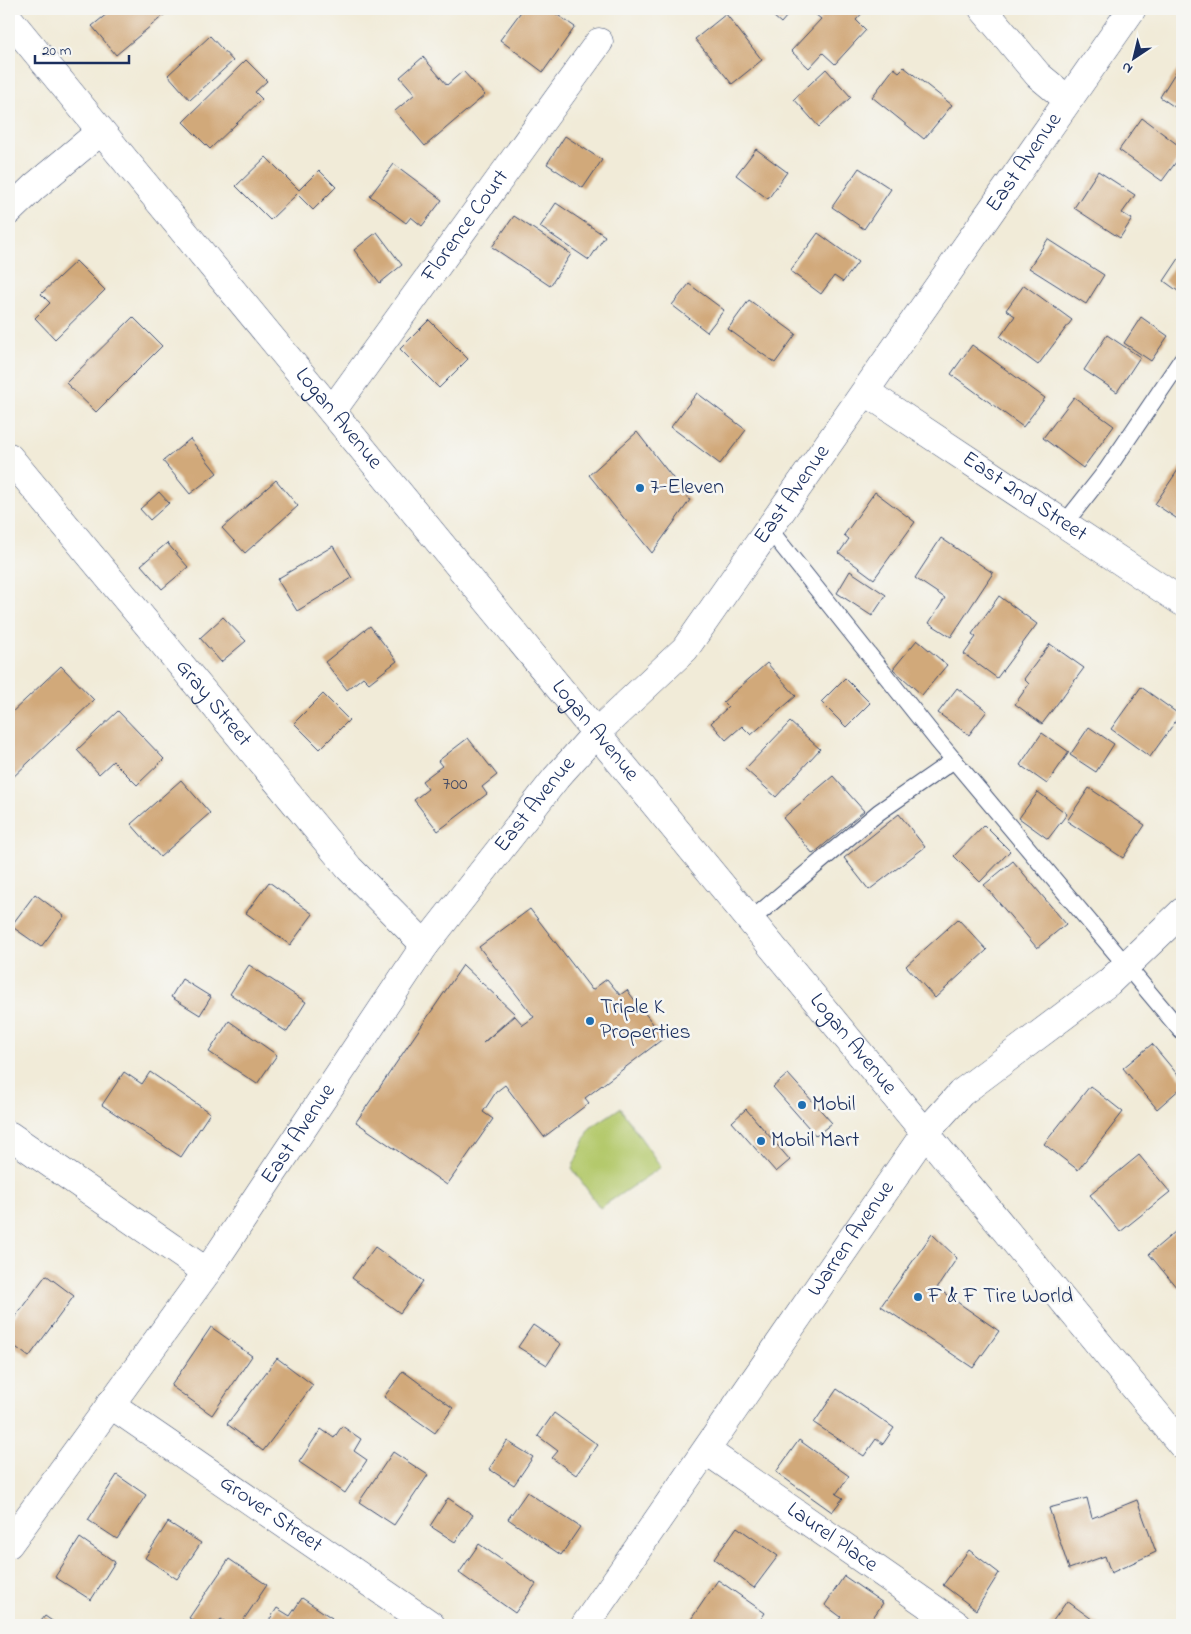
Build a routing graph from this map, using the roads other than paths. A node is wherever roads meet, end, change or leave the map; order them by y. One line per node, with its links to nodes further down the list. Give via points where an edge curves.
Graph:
1 (983, 9): 5 (street, via 1038,75)
2 (1132, 9): 5 (street, East Avenue)
3 (9, 19): 6 (street, Logan Avenue)
4 (599, 42): 10 (street, Florence Court)
5 (1068, 100): 9 (street, East Avenue)
6 (101, 131): 7 (street); 10 (street, Logan Avenue)
7 (9, 211)
8 (1182, 359): 12 (lane, via 1106,471)
9 (866, 392): 12 (street, East 2nd Street); 13 (street, East Avenue)
10 (332, 411): 15 (street, Logan Avenue)
11 (9, 457): 19 (street, Gray Street, via 349,868)
12 (1065, 523): 14 (street, East 2nd Street)
13 (769, 529): 15 (street, East Avenue, via 685,649); 16 (lane)
14 (1182, 602)
15 (596, 732): 18 (street, Logan Avenue); 19 (street, East Avenue)
16 (954, 760): 18 (lane, via 879,812); 20 (lane)
17 (1182, 912): 20 (street, Warren Avenue)
18 (751, 920): 22 (street, Logan Avenue)
19 (425, 945): 24 (street, East Avenue)
20 (1125, 966): 21 (lane); 22 (street, Warren Avenue, via 1109,982 961,1093)
21 (1182, 1032)
22 (925, 1133): 26 (street, Logan Avenue); 27 (street, Warren Avenue)
23 (9, 1135): 24 (street)
24 (207, 1272): 25 (street, East Avenue)
25 (110, 1404): 28 (street, East Avenue); 29 (street, Grover Street)
26 (1182, 1445)
27 (707, 1451): 30 (street, Warren Avenue); 31 (street, Laurel Place)
28 (9, 1544)
29 (431, 1625)
30 (585, 1625)
31 (957, 1625)

